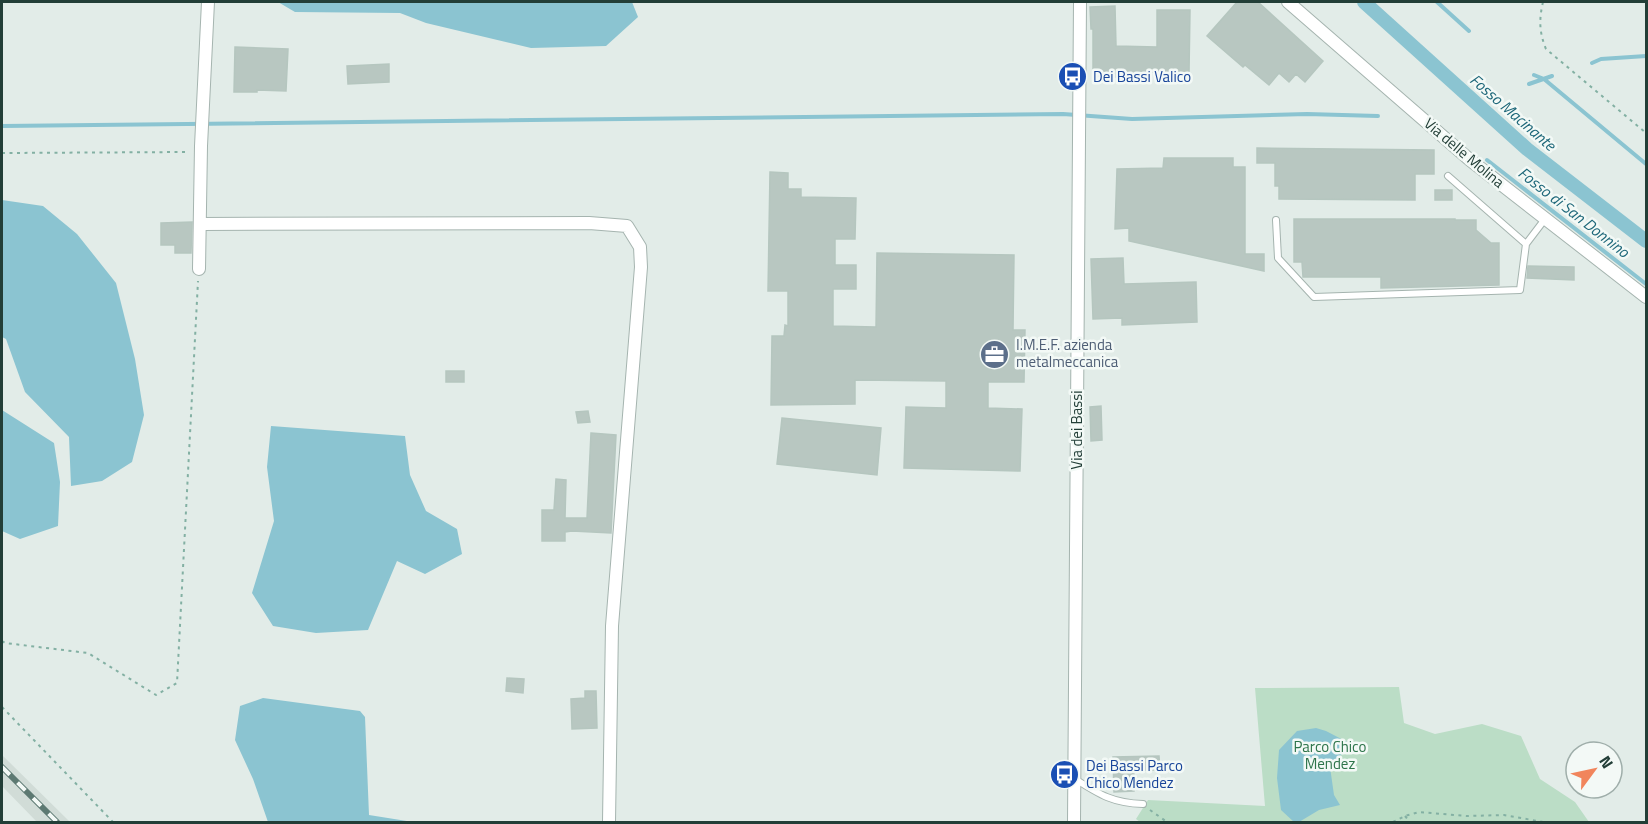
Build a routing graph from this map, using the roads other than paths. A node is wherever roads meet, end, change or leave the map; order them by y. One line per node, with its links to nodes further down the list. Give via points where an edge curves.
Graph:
1 (208, 2): 7 (street)
2 (1080, 2): 11 (street, Via dei Bassi)
3 (1288, 2): 5 (street, Via delle Molina, via 1470,160)
4 (1448, 176): 8 (lane)
5 (1545, 219): 8 (lane); 10 (street, Via delle Molina)
6 (1276, 220): 8 (lane, via 1278,258 1314,297 1520,290)
7 (200, 224): 9 (street); 13 (street, via 627,226 639,247 641,267 612,626)
8 (1526, 244)
9 (199, 269)
10 (1647, 297)
11 (1075, 779): 12 (lane, via 1116,802); 14 (street, Via dei Bassi)
12 (1143, 804)
13 (609, 822)
14 (1074, 822)

